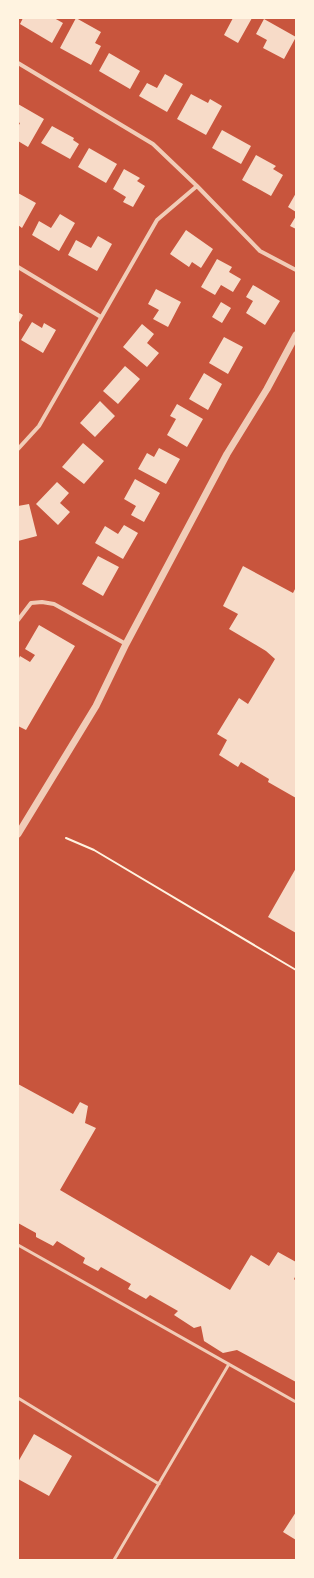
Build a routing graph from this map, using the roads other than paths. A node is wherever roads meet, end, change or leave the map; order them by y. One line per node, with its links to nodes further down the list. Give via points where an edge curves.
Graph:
1 (18, 63): 2 (street, via 153,144)
2 (197, 186): 4 (street, via 260,250); 5 (street, via 157,220)
3 (18, 267): 5 (street)
4 (296, 270)
5 (101, 317): 7 (street, via 39,426)
6 (296, 335): 9 (street, via 227,454)
7 (18, 449)
8 (18, 620): 9 (street, via 31,603 54,604)
9 (126, 644): 10 (street, via 96,706)
10 (18, 834)
11 (18, 1245): 12 (lane)
12 (229, 1364): 14 (lane); 15 (lane)
13 (18, 1398): 15 (lane)
14 (296, 1402)
15 (159, 1484): 16 (lane)
16 (114, 1560)

